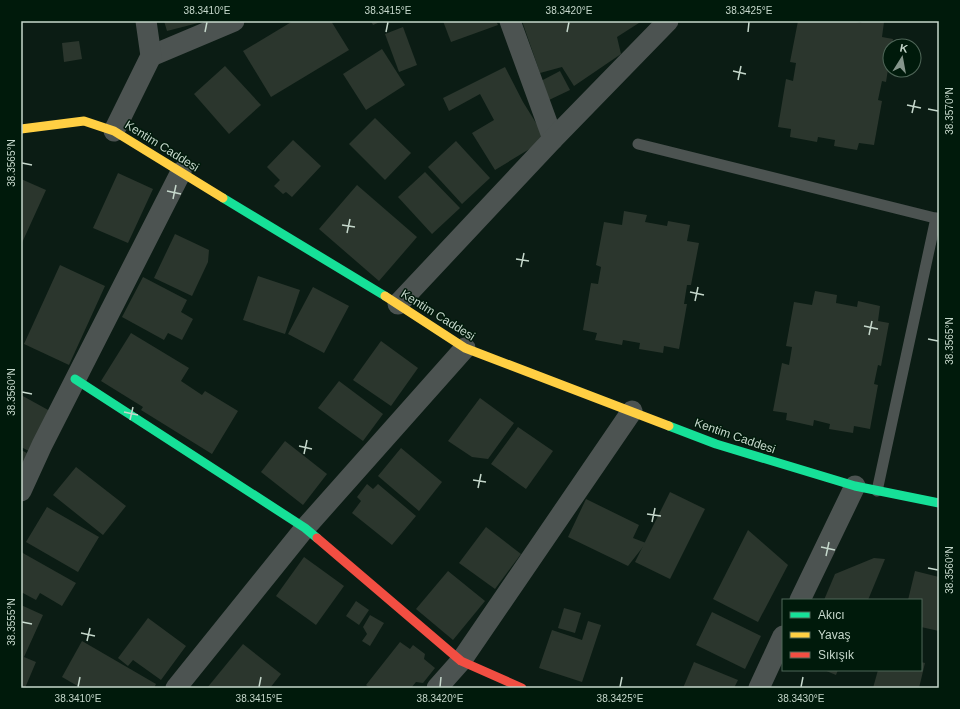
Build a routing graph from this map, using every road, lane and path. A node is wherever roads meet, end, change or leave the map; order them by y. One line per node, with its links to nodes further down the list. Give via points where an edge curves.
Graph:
1 (146, 21): 5 (street)
2 (234, 21): 5 (street)
3 (510, 21): 8 (street)
4 (668, 21): 8 (street)
5 (150, 56): 7 (street)
6 (21, 130): 7 (street, Kentim Caddesi, via 84,120)
7 (114, 130): 10 (street, Kentim Caddesi)
8 (553, 139): 12 (street)
9 (638, 144): 11 (lane)
10 (181, 172): 12 (street, Kentim Caddesi); 14 (street)
11 (937, 218): 17 (lane)
12 (398, 304): 13 (street, Kentim Caddesi)
13 (465, 348): 15 (street, Kentim Caddesi); 20 (street)
14 (75, 379): 18 (street); 20 (street)
15 (632, 411): 16 (street, Kentim Caddesi, via 716,444); 23 (street)
16 (854, 486): 17 (street, Kentim Caddesi); 21 (street)
17 (877, 490): 19 (street, Kentim Caddesi)
18 (21, 491)
19 (939, 503)
20 (305, 528): 23 (street); 24 (street)
21 (800, 599)
22 (782, 638): 27 (street)
23 (461, 661): 25 (street); 26 (street)
24 (176, 688)
25 (437, 688)
26 (522, 688)
27 (758, 688)

